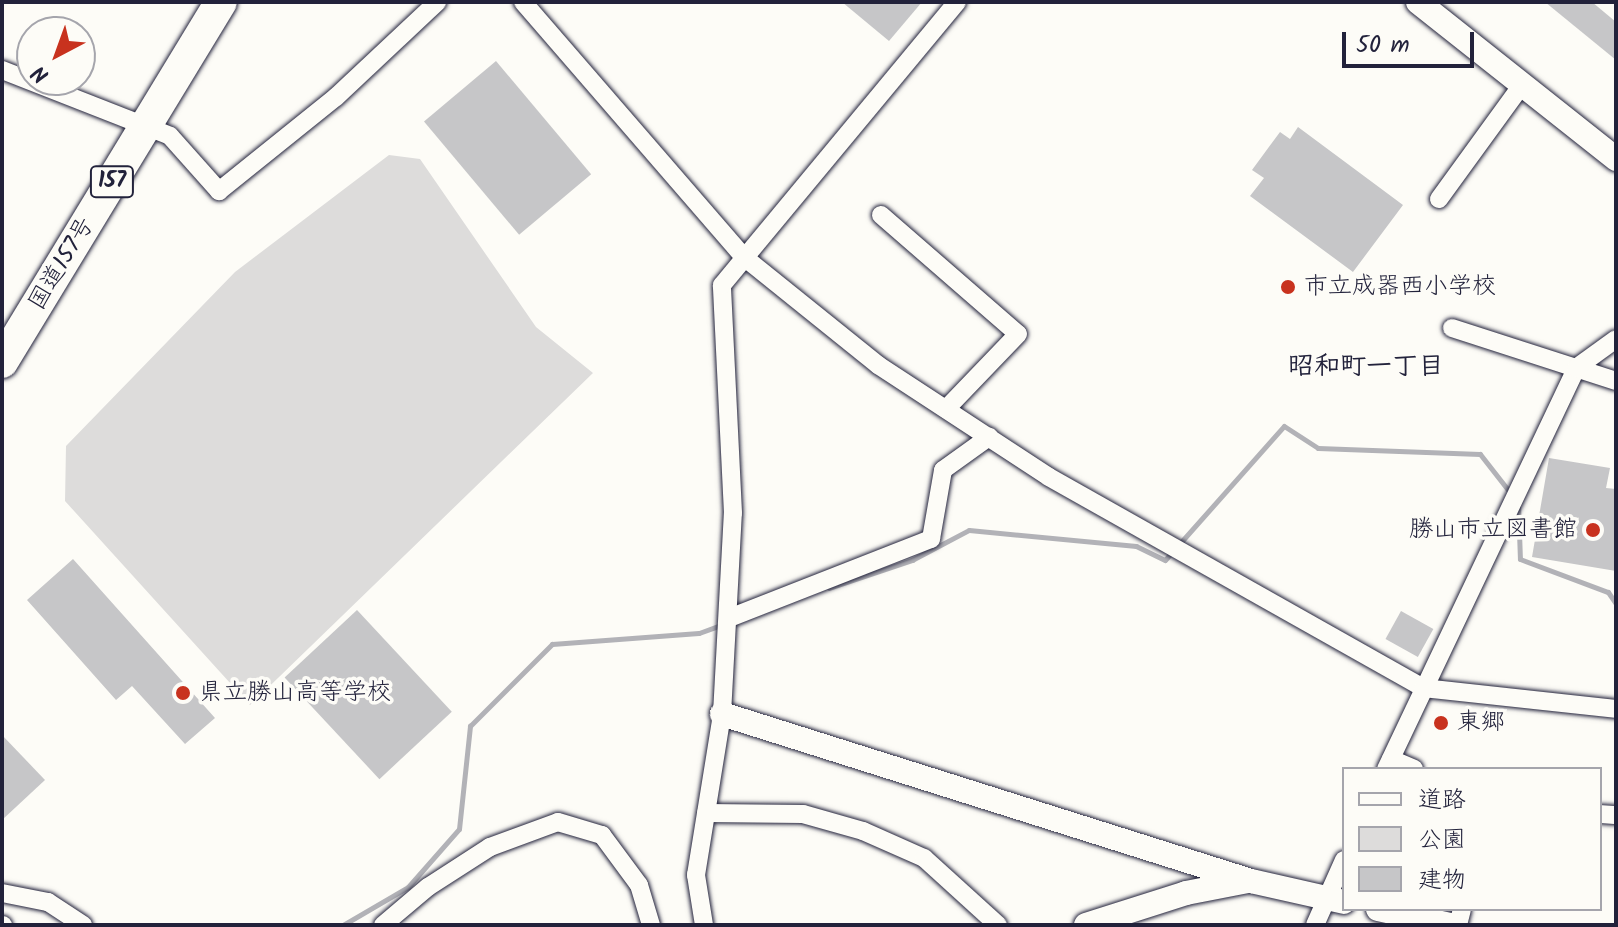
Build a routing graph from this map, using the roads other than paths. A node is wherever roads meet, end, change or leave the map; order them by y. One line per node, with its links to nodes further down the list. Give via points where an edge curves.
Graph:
1 (197, 2): 9 (highway, 国道157号 / 157)
2 (221, 2): 9 (highway, 国道157号 / 157)
3 (437, 2): 9 (street, via 336,97 219,191 170,136)
4 (523, 2): 13 (street)
5 (957, 2): 13 (street)
6 (1418, 2): 8 (street)
7 (2, 70): 9 (street)
8 (1521, 86): 10 (street); 11 (street)
9 (138, 120): 14 (highway, 国道157号 / 157); 17 (highway, 国道157号 / 157)
10 (1616, 159)
11 (1439, 199)
12 (881, 215): 20 (street, via 1018,334)
13 (745, 258): 20 (street, via 878,365); 22 (street, via 722,285 733,513)
14 (2, 324)
15 (1452, 328): 18 (street)
16 (1616, 339): 18 (street)
17 (2, 362)
18 (1576, 368): 19 (street); 23 (street)
19 (1616, 381)
20 (946, 409): 21 (street)
21 (989, 437): 22 (street, via 943,470 931,539); 23 (street, via 1049,477)
22 (729, 618): 25 (street)
23 (1423, 688): 24 (street); 26 (street)
24 (1615, 705)
25 (722, 714): 27 (street); 29 (street)
26 (1389, 764)
27 (706, 813): 36 (street, via 696,875); 37 (street, via 803,814 863,831 924,858)
28 (1342, 870): 31 (street)
29 (1251, 881): 31 (street); 38 (street, via 1186,893)
30 (2, 893): 33 (street, via 48,902)
31 (1336, 900): 39 (street)
32 (1387, 911): 40 (street)
33 (83, 925)
34 (383, 925): 35 (street, via 428,887 490,847 558,822 602,835 639,885)
35 (651, 925)
36 (704, 925)
37 (998, 925)
38 (1086, 925)
39 (1315, 925)
40 (1451, 925)

